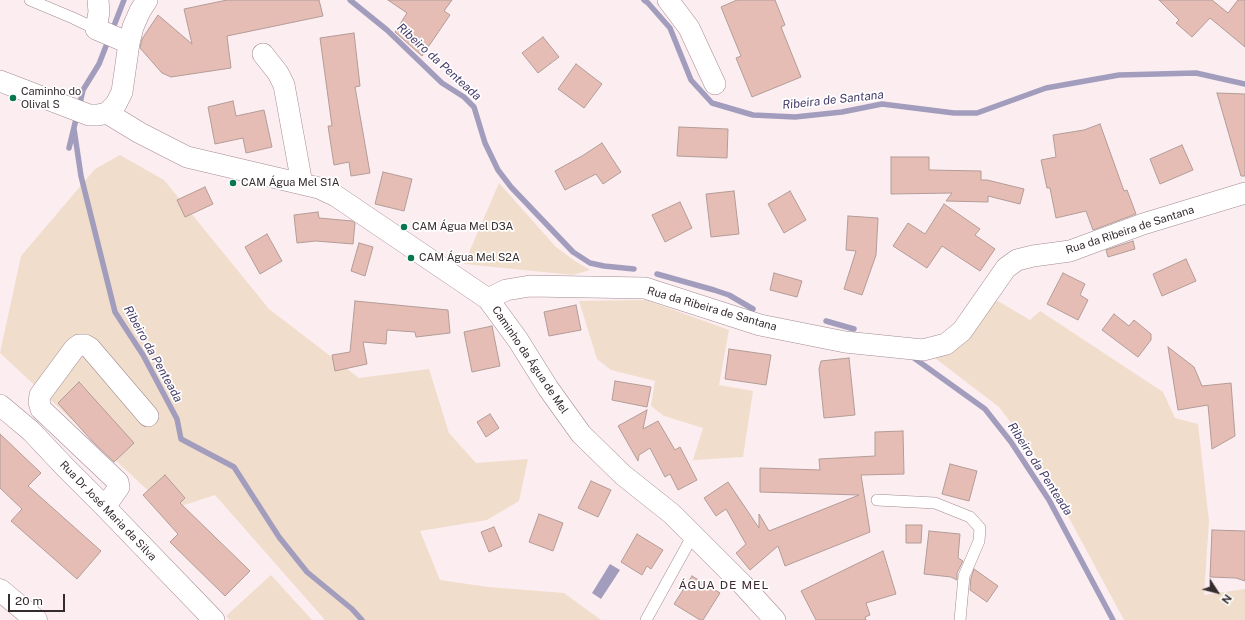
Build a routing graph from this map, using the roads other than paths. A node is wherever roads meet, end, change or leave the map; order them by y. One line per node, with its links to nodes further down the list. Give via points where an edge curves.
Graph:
1 (30, 0): 5 (lane)
2 (98, 0): 5 (street)
3 (147, 0): 6 (street, via 133,27)
4 (668, 0): 9 (street, via 689,28)
5 (96, 29): 6 (street)
6 (129, 43): 10 (street, via 122,92 116,104)
7 (263, 54): 11 (street, via 282,78)
8 (0, 81): 10 (street, via 89,115)
9 (715, 84)
10 (107, 113): 11 (street, Caminho da Água de Mel, via 187,157)
11 (302, 184): 13 (street, Caminho da Água de Mel, via 336,196)
12 (1245, 193): 13 (street, Rua da Ribeira de Santana, via 1143,224 1070,251 1017,260 1006,268 962,331 946,344 923,350 845,342 760,325 645,288 530,286 506,290)
13 (488, 299): 18 (street, Caminho da Água de Mel, via 581,434 623,475 672,514)
14 (0, 405): 17 (street, Rua Dr José Maria da Silva, via 32,431)
15 (148, 416): 17 (street, via 85,345 74,349 40,395 38,402 42,409 118,482 119,487)
16 (877, 500): 24 (lane, via 935,503 970,517 980,528 979,541 964,576)
17 (105, 507): 21 (street, Rua Dr José Maria da Silva)
18 (693, 536): 22 (lane); 23 (street, Caminho da Água de Mel)
19 (0, 590): 20 (street)
20 (36, 620)
21 (214, 620)
22 (646, 620)
23 (775, 620)
24 (960, 620)

